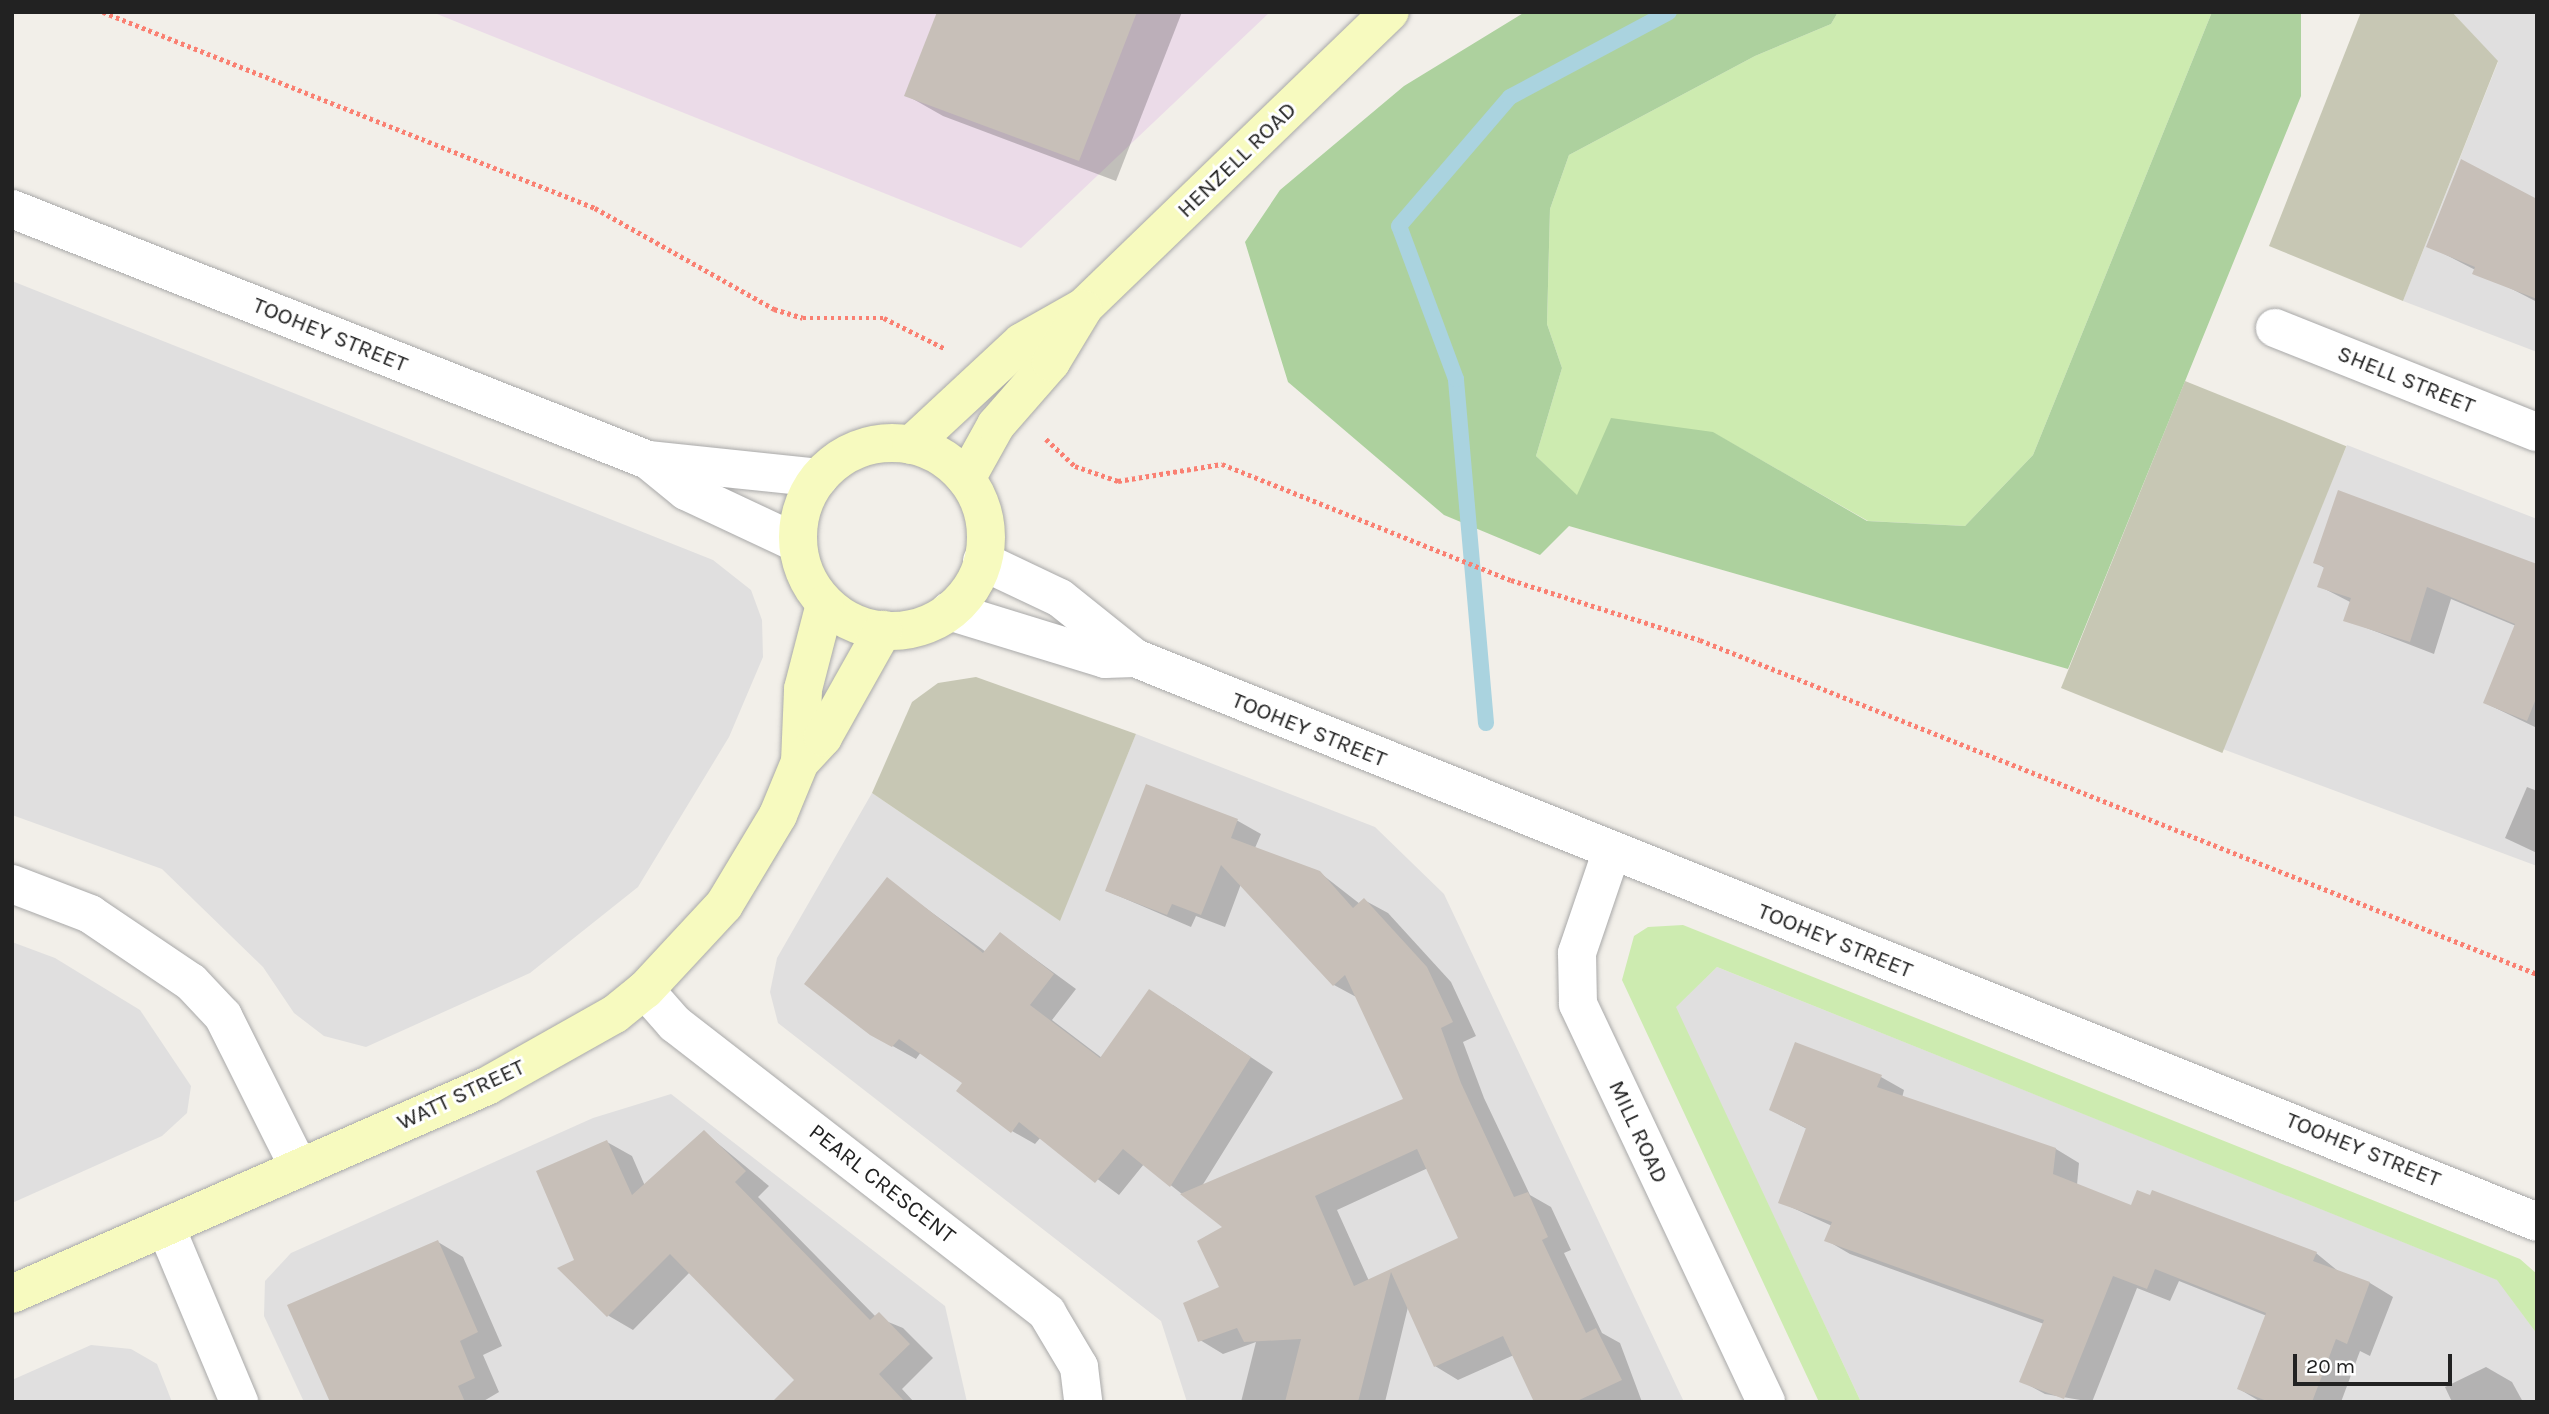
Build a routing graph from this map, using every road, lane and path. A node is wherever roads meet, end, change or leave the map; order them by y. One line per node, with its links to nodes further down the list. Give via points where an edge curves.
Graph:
1 (103, 12): 6 (path, via 595,208 774,309 803,318 884,318 918,330)
2 (1390, 12): 4 (main road, HENZELL ROAD)
3 (12, 209): 10 (street, TOOHEY STREET)
4 (1084, 307): 9 (main road, HENZELL ROAD, via 1022,342); 12 (main road, HENZELL ROAD, via 1051,362 996,425)
5 (2275, 328): 8 (street, SHELL STREET)
6 (956, 355)
7 (1039, 432): 22 (path, via 1095,476 1143,480 1223,464 1511,580 1700,640)
8 (2537, 432)
9 (911, 446): 11 (main road, via 860,449); 12 (main road, via 941,458)
10 (648, 460): 11 (street, TOOHEY STREET); 13 (street, TOOHEY STREET, via 686,491)
11 (818, 478): 13 (main road, via 802,508)
12 (966, 479): 14 (main road, via 984,518)
13 (797, 543): 15 (main road, via 806,575)
14 (982, 561): 16 (main road, via 970,589); 18 (street, TOOHEY STREET, via 1060,598)
15 (825, 604): 17 (main road, via 852,622); 19 (main road, WATT STREET, via 803,689)
16 (949, 611): 17 (main road, via 918,626); 18 (street, TOOHEY STREET, via 1105,659)
17 (883, 630): 19 (main road, WATT STREET, via 822,737)
18 (1135, 658): 20 (street, TOOHEY STREET)
19 (800, 762): 23 (main road, WATT STREET, via 753,861 692,943)
20 (1611, 853): 25 (street, TOOHEY STREET); 30 (street, MILL ROAD, via 1577,953 1578,1004)
21 (12, 884): 24 (street, via 90,914 191,982 223,1016)
22 (2537, 974)
23 (645, 990): 24 (main road, WATT STREET, via 566,1044 487,1086); 29 (street, PEARL CRESCENT, via 676,1024 1047,1313 1079,1367)
24 (299, 1168): 26 (main road, WATT STREET)
25 (2537, 1222)
26 (166, 1228): 27 (main road, WATT STREET); 28 (street)
27 (12, 1294)
28 (239, 1402)
29 (1083, 1402)
30 (1766, 1402)

